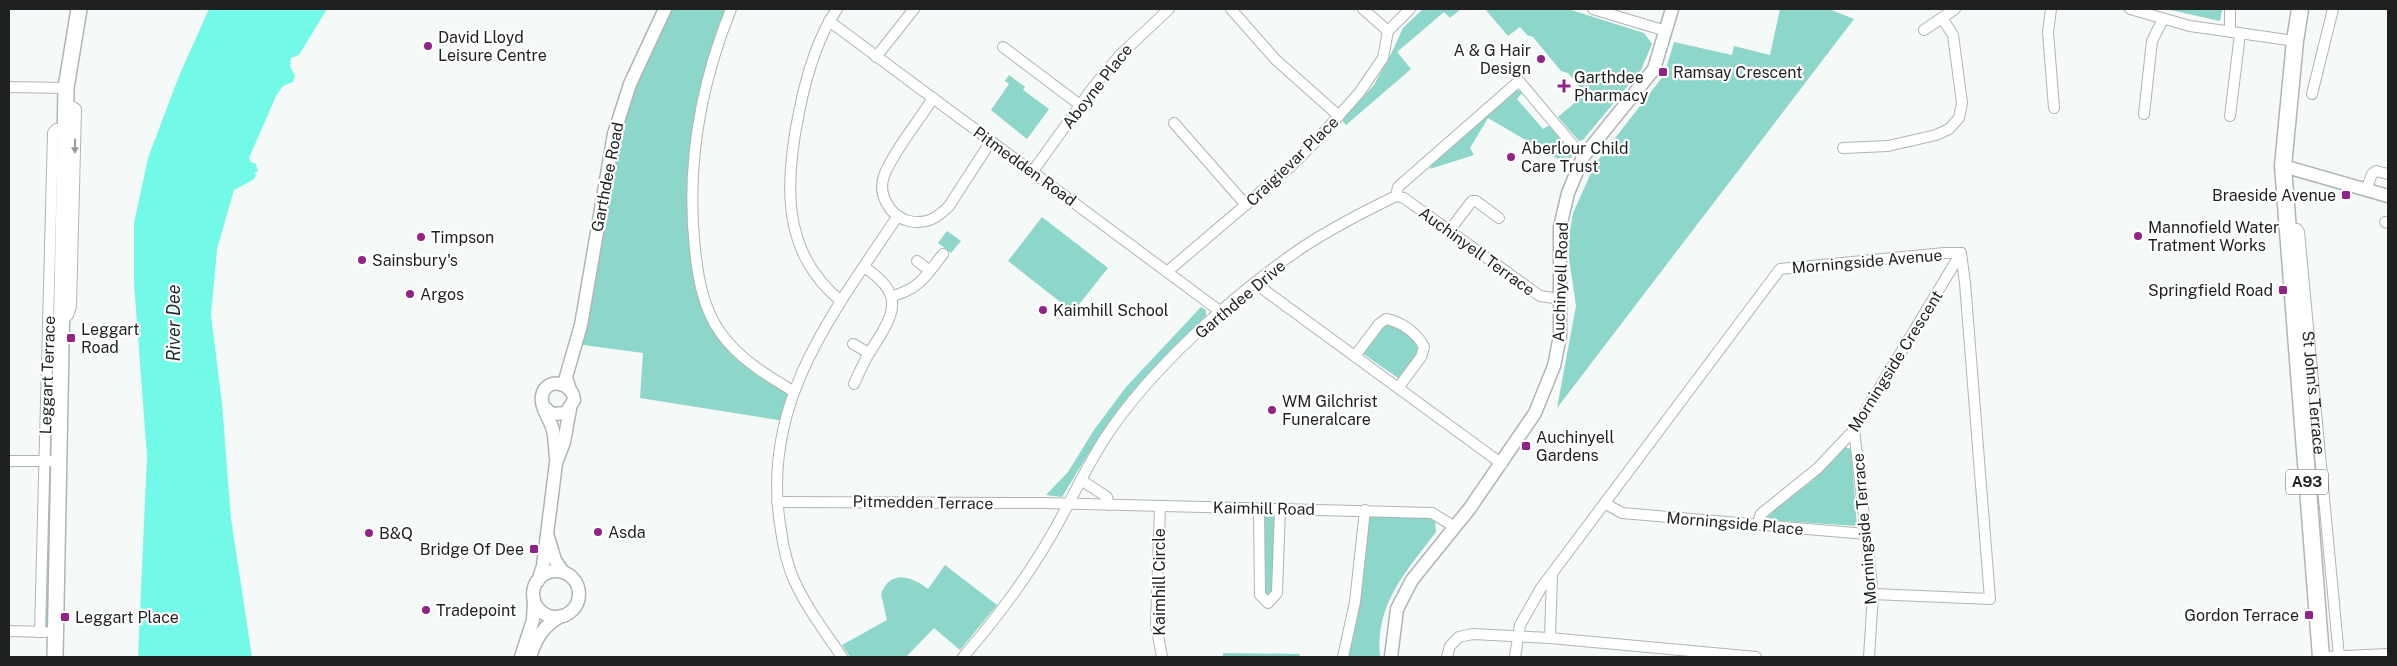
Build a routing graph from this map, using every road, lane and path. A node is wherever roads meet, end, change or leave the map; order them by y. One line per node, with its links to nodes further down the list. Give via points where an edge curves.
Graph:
1 (79, 9): 29 (main road, Leggart Terrace)
2 (665, 9): 69 (street, Garthdee Road, via 630,84 614,134 581,325)
3 (731, 9): 76 (street, via 711,62 697,126 691,204 696,265 706,305 720,332 743,357)
4 (837, 9): 20 (street)
5 (914, 9): 27 (street)
6 (1169, 9): 35 (street, Aboyne Place, via 1120,55)
7 (1231, 9): 38 (street, via 1276,60)
8 (1363, 9): 22 (street)
9 (1410, 9): 22 (street)
10 (1593, 9): 23 (street)
11 (1672, 9): 23 (street, Auchinyell Road)
12 (1955, 9): 18 (street)
13 (2051, 9): 36 (street, via 2048,32)
14 (2130, 9): 19 (street)
15 (2230, 9): 24 (street)
16 (2300, 9): 25 (main road, A93)
17 (2333, 9): 30 (street)
18 (1942, 18): 21 (street); 43 (street, via 1953,35 1962,103 1959,118 1949,129 1936,135 1888,146)
19 (2163, 19): 24 (street); 37 (street, via 2152,41)
20 (829, 21): 27 (street, Pitmedden Road); 65 (street, via 808,72 790,159 789,187 791,213 803,252 817,276)
21 (1924, 30)
22 (1388, 31): 38 (street, Craigievar Place, via 1383,58)
23 (1666, 31): 44 (street, Auchinyell Road, via 1654,70)
24 (2235, 33): 25 (street); 34 (street)
25 (2295, 41): 45 (main road, A93)
26 (1003, 48): 35 (street)
27 (876, 57): 31 (street, Pitmedden Road)
28 (9, 87): 29 (street)
29 (66, 88): 33 (main road, Leggart Terrace)
30 (2312, 94)
31 (933, 98): 42 (street, Pitmedden Road); 52 (street, via 884,176 884,194)
32 (2220, 102): 34 (street)
33 (66, 103): 41 (main road, Leggart Terrace); 67 (street, Leggart Terrace, one-way to 67, via 76,109 71,306)
34 (2232, 103): 39 (street)
35 (1080, 105): 46 (street, Aboyne Place)
36 (2054, 108)
37 (2144, 114)
38 (1339, 116): 51 (street, Craigievar Place, via 1289,168)
39 (2230, 116)
40 (1174, 124): 51 (street)
41 (65, 130): 67 (main road, Leggart Terrace); 80 (street, Leggart Terrace, via 56,129 53,133)
42 (991, 141): 46 (street, Pitmedden Road); 52 (street, via 950,206 941,214 932,220 917,222)
43 (1843, 148)
44 (1584, 157): 49 (street, Garthdee Drive, via 1519,81 1398,187); 64 (street, Auchinyell Road, via 1568,193 1560,227)
45 (2283, 166): 48 (street); 54 (main road, St John's Terrace / A93)
46 (1033, 170): 61 (street, Pitmedden Road)
47 (2388, 174): 48 (street, via 2376,171)
48 (2366, 190): 50 (street)
49 (1396, 196): 55 (street, Auchinyell Terrace, via 1404,198); 62 (street, Garthdee Drive, via 1300,250)
50 (2388, 196)
51 (1246, 205): 61 (street, Craigievar Place)
52 (897, 217): 59 (street)
53 (1499, 218): 55 (street, via 1472,201)
54 (2287, 228): 121 (main road, St John's Terrace / A93); 122 (street, St John's Terrace, via 2299,232)
55 (1449, 231): 64 (street, Auchinyell Terrace, via 1540,296)
56 (943, 254): 60 (street)
57 (1961, 254): 79 (street, Morningside Crescent); 86 (street, Morningside Avenue, via 1780,269); 100 (street, Morningside Avenue, via 1990,600)
58 (917, 261): 60 (street)
59 (864, 267): 63 (street, via 877,276); 65 (street)
60 (930, 271): 63 (street, via 915,287)
61 (1168, 271): 66 (street, Pitmedden Road)
62 (1256, 284): 66 (street, Garthdee Drive); 71 (street)
63 (893, 296): 70 (street, via 888,324)
64 (1560, 299): 83 (street, Auchinyell Road, via 1560,336 1554,366 1535,413)
65 (841, 301): 76 (street)
66 (1221, 312): 84 (street, Garthdee Drive, via 1137,396)
67 (61, 322): 80 (main road, Leggart Terrace)
68 (854, 344): 70 (street)
69 (572, 353): 72 (street, Garthdee Road); 74 (street, Garthdee Road, via 566,377)
70 (869, 353): 73 (street)
71 (1356, 356): 75 (street); 75 (street, via 1378,324 1386,319 1396,321 1419,338 1424,347 1422,357)
72 (552, 384): 74 (street); 77 (street, via 543,394)
73 (854, 384)
74 (568, 387): 78 (street, via 573,396)
75 (1398, 388): 83 (street)
76 (793, 391): 85 (street, via 784,421)
77 (544, 407): 78 (street, via 556,415); 82 (street, via 554,435)
78 (570, 409): 82 (street)
79 (1854, 430): 93 (street, Morningside Crescent, via 1804,480 1760,514); 96 (street, Morningside Terrace)
80 (52, 460): 81 (street); 104 (street, Leggart Terrace); 105 (main road, Leggart Terrace)
81 (9, 461)
82 (556, 463): 95 (street)
83 (1502, 464): 94 (street, Auchinyell Road)
84 (1081, 480): 87 (street, Garthdee Drive); 88 (street, via 1107,497)
85 (777, 502): 87 (street, Pitmedden Terrace, via 840,500); 112 (street, via 794,579)
86 (1606, 504): 93 (street, Morningside Place, via 1622,514); 98 (street, Morningside Avenue)
87 (1068, 505): 88 (street, Kaimhill Road); 113 (street, Garthdee Drive, via 1033,565)
88 (1109, 505): 89 (street, Kaimhill Road)
89 (1160, 507): 90 (street, Kaimhill Road); 114 (street, Kaimhill Circle, via 1156,624)
90 (1259, 509): 91 (street, Kaimhill Road); 91 (street, via 1260,595 1268,603 1277,593)
91 (1280, 509): 92 (street, Kaimhill Road)
92 (1366, 510): 94 (street, Kaimhill Road, via 1432,512); 115 (street, via 1355,602)
93 (1757, 524): 96 (street, Morningside Place)
94 (1455, 527): 116 (street, Auchinyell Road, via 1412,580 1397,609)
95 (547, 530): 97 (street, via 552,554); 99 (street)
96 (1866, 534): 100 (street, Morningside Terrace)
97 (564, 572): 99 (street, via 549,572); 102 (street, via 575,580 579,594 575,607)
98 (1552, 576): 106 (street, Morningside Avenue, via 1520,624); 107 (street)
99 (538, 581): 101 (street)
100 (1873, 594): 120 (street, Morningside Terrace)
101 (534, 595): 102 (street, via 535,602 544,612); 110 (street, via 533,620)
102 (564, 615): 111 (street, via 545,626)
103 (9, 631): 104 (street)
104 (40, 632): 105 (street)
105 (56, 632): 109 (main road, Leggart Terrace)
106 (1517, 636): 107 (street); 117 (street, via 1459,636 1450,646); 118 (street, Morningside Avenue)
107 (1550, 638): 119 (street)
108 (2388, 654): 122 (street)
109 (55, 657)
110 (521, 657)
111 (530, 657)
112 (842, 657)
113 (964, 657)
114 (1162, 657)
115 (1343, 657)
116 (1391, 657)
117 (1448, 657)
118 (1515, 657)
119 (1756, 657)
120 (1869, 657)
121 (2323, 657): 122 (street)
122 (2339, 657)

